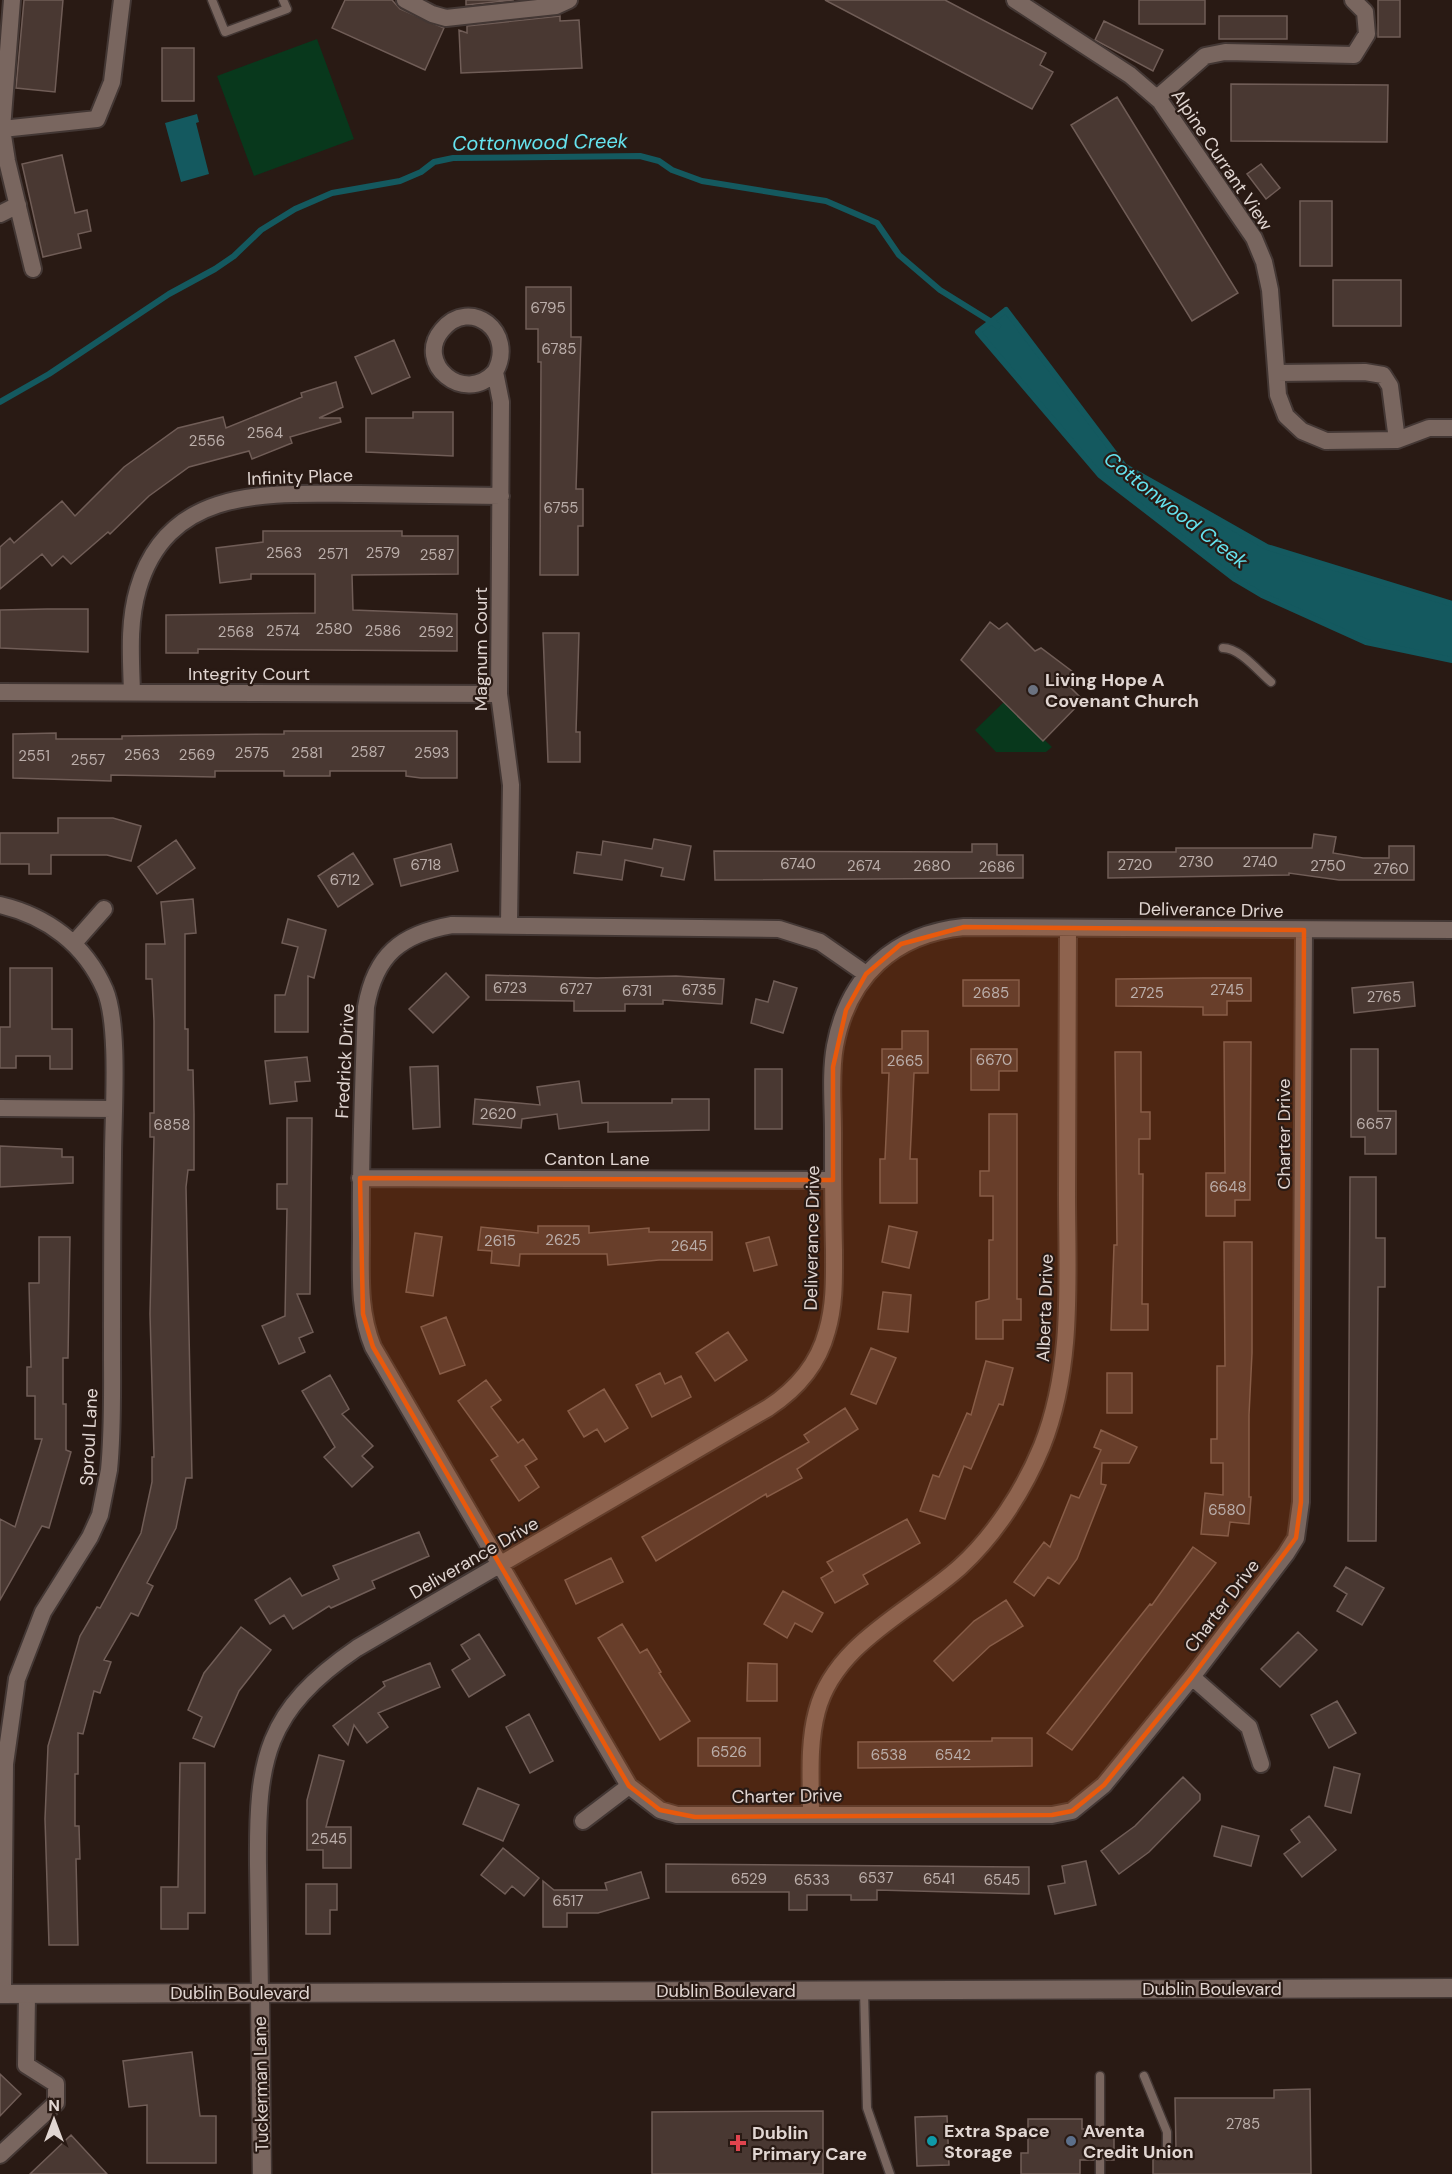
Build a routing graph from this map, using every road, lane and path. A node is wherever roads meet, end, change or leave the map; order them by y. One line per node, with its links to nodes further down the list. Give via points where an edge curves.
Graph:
1 (12, 0): 11 (street)
2 (122, 0): 11 (street, via 112,82 97,119)
3 (212, 0): 4 (lane, via 225,32 287,9)
4 (283, 0)
5 (405, 0): 6 (street, via 446,18 556,6)
6 (569, 0)
7 (1015, 0): 9 (street, Alpine Currant View)
8 (1353, 0): 10 (street, via 1365,12 1366,34 1354,55 1225,52 1205,56)
9 (1037, 5): 10 (street, Alpine Currant View)
10 (1157, 98): 16 (street, Alpine Currant View, via 1254,238 1270,290)
11 (2, 129): 12 (street)
12 (18, 205): 13 (street); 14 (street)
13 (0, 214)
14 (33, 269)
15 (495, 372): 15 (street, Magnum Court, via 480,383 468,385 446,377 435,358 434,347 443,328 463,317 475,318 494,328 502,351); 19 (street, Magnum Court, via 501,402)
16 (1277, 373): 18 (street, Alpine Currant View, via 1278,395 1286,416 1302,431 1326,441); 18 (street, via 1383,375 1394,403)
17 (1452, 428): 18 (street, Alpine Currant View, via 1429,428)
18 (1397, 440)
19 (501, 496): 23 (street, Infinity Place, via 284,494 232,499 210,507 174,530 138,587 131,630); 24 (street, Magnum Court)
20 (1222, 648): 21 (lane, via 1239,655)
21 (1271, 682)
22 (0, 692): 23 (street, Integrity Court)
23 (132, 693): 24 (street, Integrity Court)
24 (499, 694): 27 (street, Magnum Court, via 512,786)
25 (0, 905): 31 (street, Sproul Lane, via 43,920)
26 (104, 909): 31 (street)
27 (509, 924): 32 (street, Fredrick Drive, via 779,929 820,942); 35 (street, Fredrick Drive, via 432,928 397,945 376,970 366,1007)
28 (1068, 928): 29 (street, Deliverance Drive); 32 (street, Deliverance Drive, via 940,930 901,944); 41 (street, Alberta Drive, via 1067,1332 1054,1414 1029,1475 977,1550 872,1634 836,1671 817,1710 813,1729)
29 (1304, 930): 30 (street, Deliverance Drive); 38 (street, Charter Drive, via 1300,1519 1296,1538 1286,1554)
30 (1452, 930)
31 (74, 943): 34 (street, Sproul Lane, via 96,973 110,1007)
32 (866, 974): 36 (street, Deliverance Drive, via 846,1010 835,1046)
33 (0, 1108): 34 (street)
34 (113, 1109): 45 (street, Sproul Lane, via 109,1470 103,1504 90,1537 43,1612 17,1679 5,1764)
35 (360, 1178): 36 (street, Canton Lane); 37 (street, Fredrick Drive, via 366,1331)
36 (833, 1179): 37 (street, Deliverance Drive, via 832,1311 818,1355 798,1384 768,1408)
37 (500, 1565): 40 (street, Charter Drive); 47 (street, Deliverance Drive, via 331,1666 312,1682 282,1720 260,1785)
38 (1192, 1677): 39 (street, via 1249,1727); 41 (street, Charter Drive, via 1104,1785 1072,1811 1052,1815)
39 (1261, 1764)
40 (629, 1786): 41 (street, Charter Drive, via 660,1810 676,1815); 42 (street)
41 (811, 1814)
42 (583, 1821)
43 (1452, 1988): 44 (main road, Dublin Boulevard)
44 (864, 1990): 47 (main road, Dublin Boulevard); 55 (lane, via 867,2108)
45 (1, 1994): 46 (main road, Dublin Boulevard)
46 (27, 1994): 47 (main road, Dublin Boulevard); 52 (street, via 26,2065 56,2084 56,2103)
47 (260, 1994): 54 (main road, Tuckerman Lane)
48 (1101, 2076): 50 (lane)
49 (1144, 2076): 51 (lane, via 1167,2132)
50 (1100, 2129)
51 (1167, 2149)
52 (0, 2155)
53 (1100, 2160): 56 (lane)
54 (262, 2174)
55 (890, 2174)
56 (1100, 2174)

